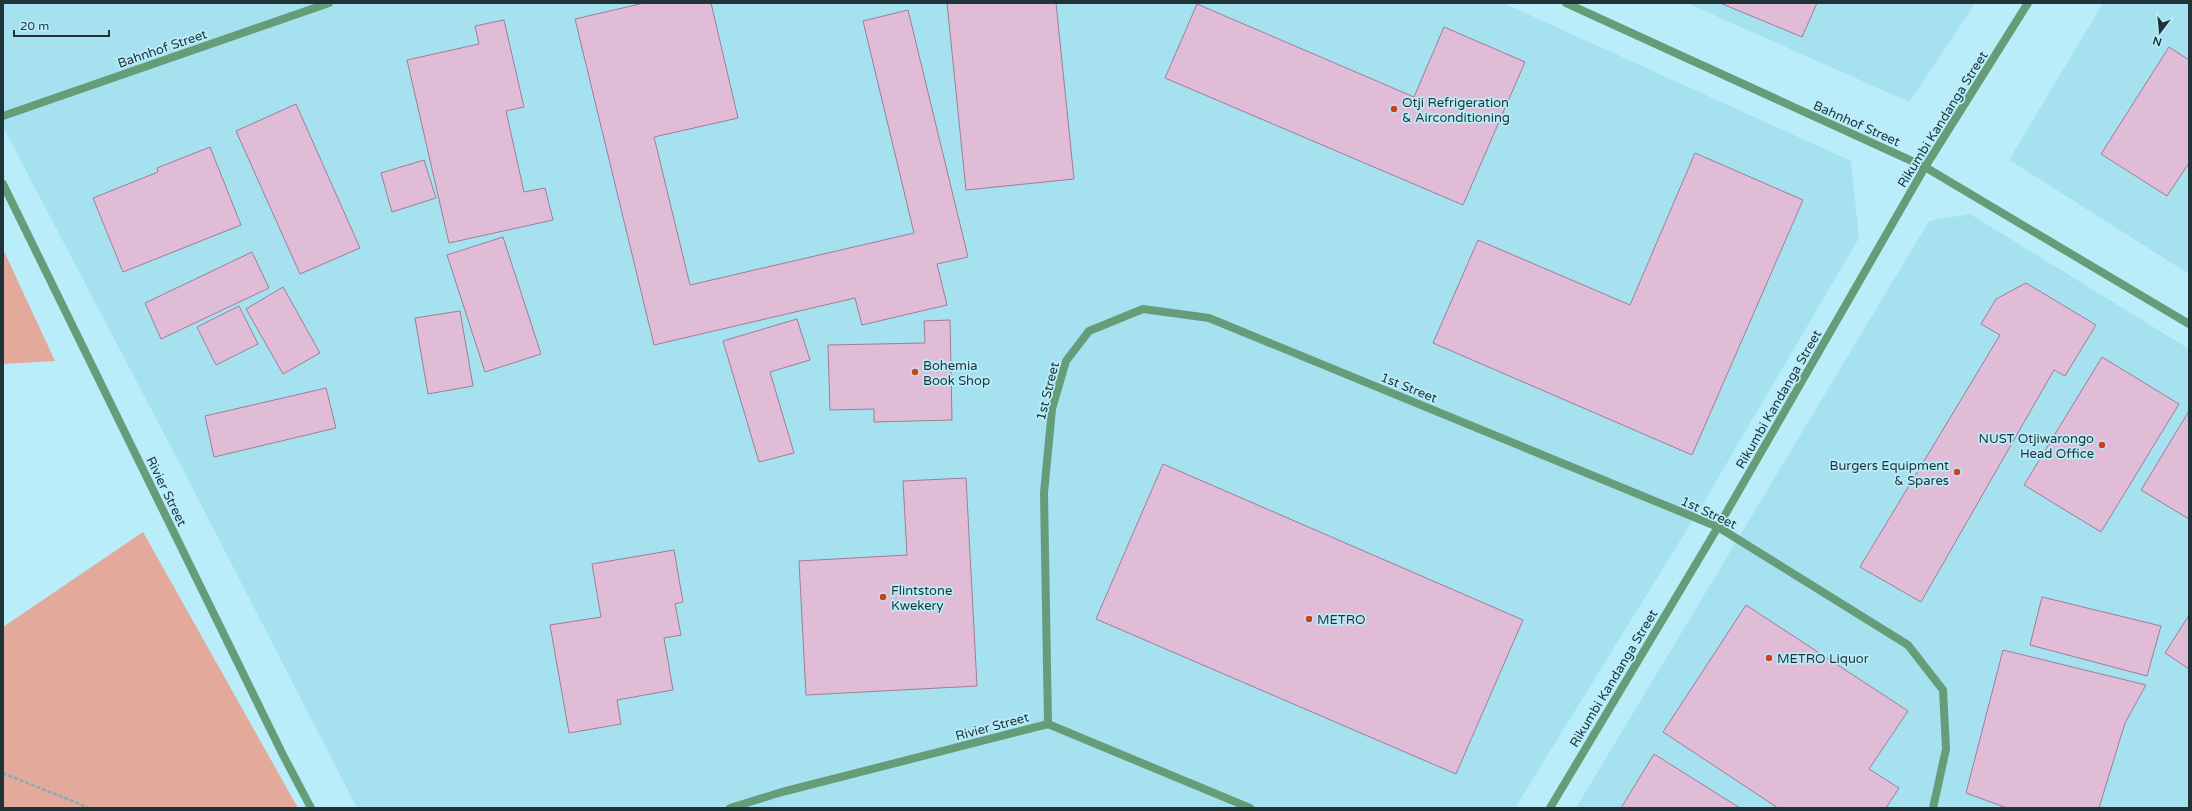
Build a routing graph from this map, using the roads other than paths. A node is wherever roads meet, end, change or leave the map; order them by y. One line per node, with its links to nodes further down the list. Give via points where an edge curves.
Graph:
1 (329, 3): 4 (street, Bahnhof Street)
2 (1566, 3): 5 (street, Bahnhof Street)
3 (2028, 3): 5 (street, Rikumbi Kandanga Street)
4 (3, 116)
5 (1925, 167): 7 (street, Bahnhof Street); 8 (street, Rikumbi Kandanga Street)
6 (3, 184): 10 (street, Rivier Street)
7 (2189, 324)
8 (1718, 527): 9 (street, 1st Street, via 1209,318 1143,309 1089,331 1066,361 1052,409 1044,493); 13 (street, Rikumbi Kandanga Street); 14 (street, 1st Street, via 1908,645 1944,690 1946,749)
9 (1048, 724): 11 (street, Rivier Street, via 782,792); 12 (street, Rivier Street)
10 (311, 808)
11 (730, 808)
12 (1250, 808)
13 (1550, 808)
14 (1933, 808)

